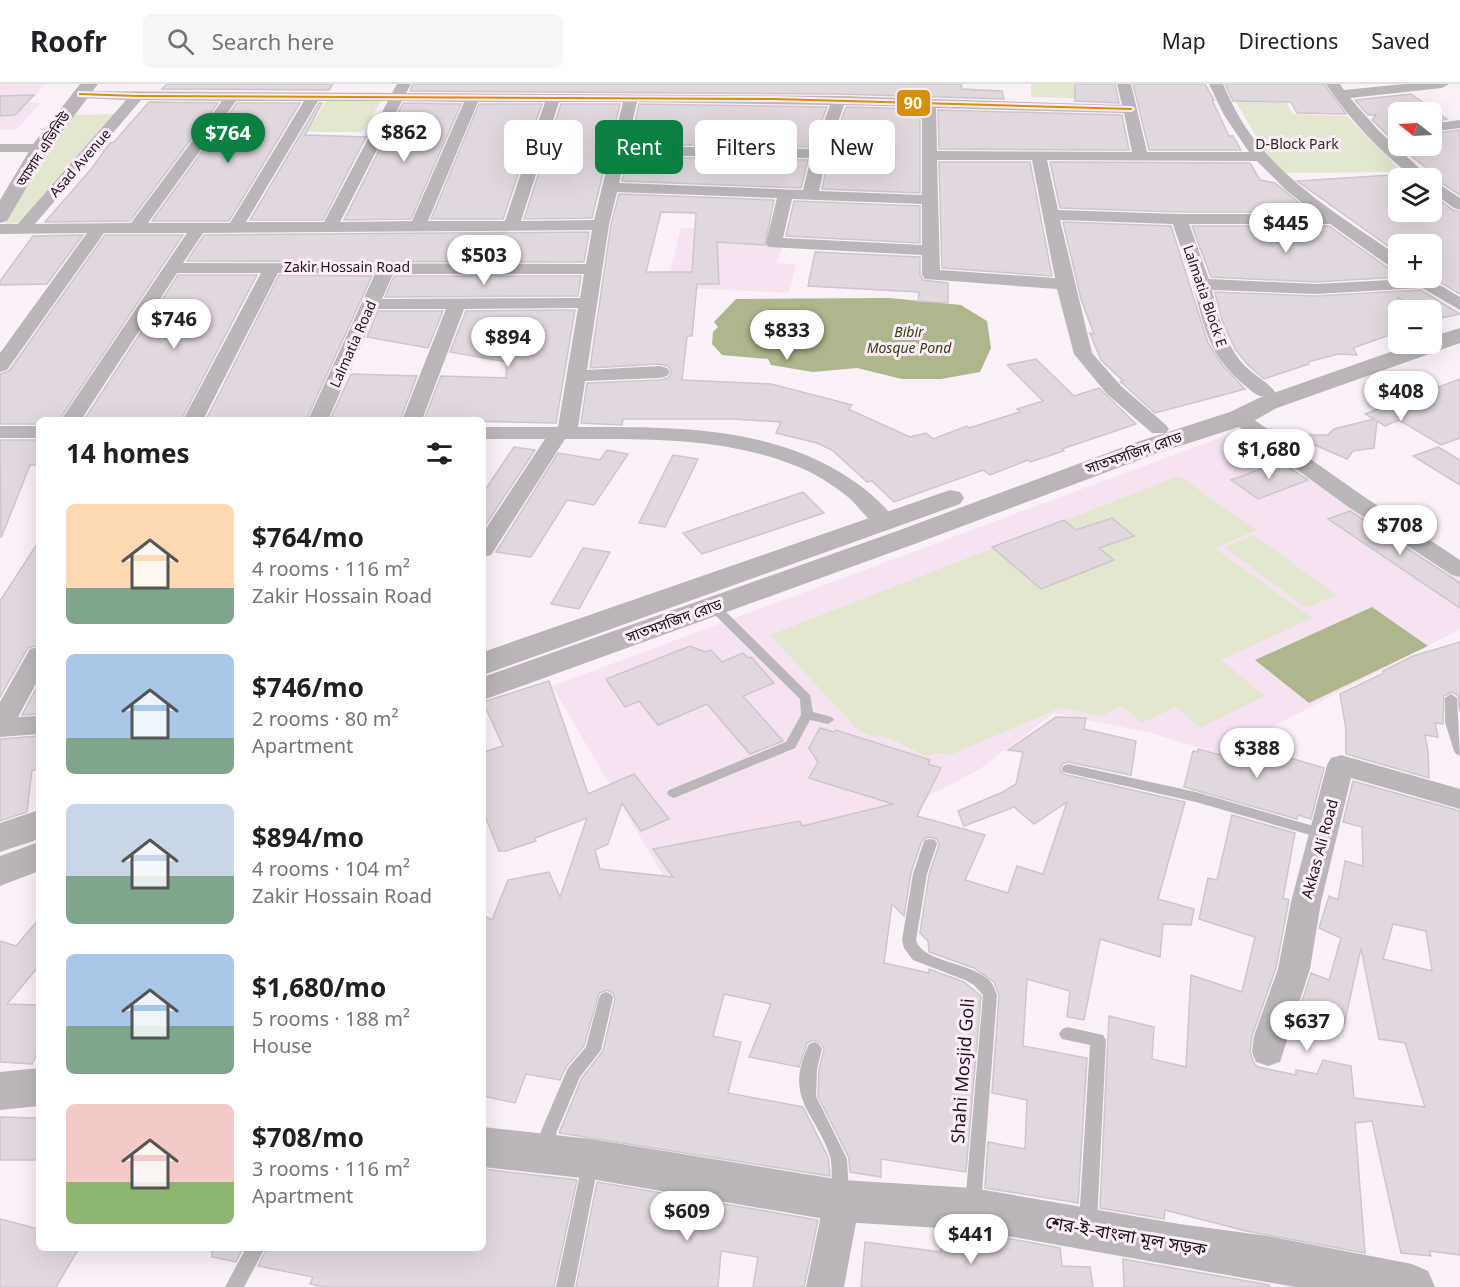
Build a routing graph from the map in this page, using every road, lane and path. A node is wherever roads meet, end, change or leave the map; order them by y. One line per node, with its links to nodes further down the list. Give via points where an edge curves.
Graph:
1 (678, 84): 15 (street)
2 (775, 84): 16 (street)
3 (1124, 84): 19 (street)
4 (1216, 84): 33 (street)
5 (1442, 84): 7 (street)
6 (81, 87): 9 (street); 27 (main road, আসাদ এভিনিউ)
7 (1336, 89): 25 (street)
8 (401, 90): 10 (street); 12 (street); 52 (street)
9 (137, 96): 11 (street); 57 (street, Asad Avenue)
10 (314, 96): 11 (street); 51 (street)
11 (232, 97): 54 (street)
12 (473, 97): 13 (street); 50 (street)
13 (554, 97): 14 (street); 48 (street)
14 (631, 99): 15 (street); 20 (street)
15 (677, 99): 16 (street)
16 (774, 99): 17 (street)
17 (839, 100): 18 (street); 21 (street)
18 (929, 103): 19 (street); 30 (street)
19 (1131, 109): 32 (street)
20 (626, 120)
21 (832, 120)
22 (1460, 124): 23 (street)
23 (1442, 126)
24 (1388, 133): 25 (street)
25 (1376, 134): 34 (street)
26 (0, 148): 27 (street)
27 (32, 148): 38 (main road, আসাদ এভিনিউ); 45 (main road, আসাদ এভিনিউ)
28 (683, 151): 29 (street)
29 (809, 154)
30 (928, 155): 31 (street); 42 (street)
31 (1039, 157): 32 (street); 44 (street)
32 (1141, 157): 33 (street)
33 (1259, 157): 47 (street, via 1283,182)
34 (1412, 168)
35 (614, 174): 37 (street)
36 (815, 174): 41 (street)
37 (611, 187): 40 (street); 49 (street)
38 (0, 188)
39 (1442, 192): 43 (street)
40 (786, 193): 41 (street); 58 (street, via 774,243)
41 (810, 194): 42 (street)
42 (929, 200): 58 (street)
43 (1459, 204)
44 (1051, 215): 46 (street); 65 (street)
45 (0, 217)
46 (1179, 219): 47 (street); 66 (street, Lalmatia Block E)
47 (1330, 219): 59 (street)
48 (511, 225): 49 (street); 50 (street)
49 (601, 225): 63 (street)
50 (418, 226): 52 (street)
51 (235, 227): 52 (street); 55 (street)
52 (329, 227)
53 (99, 228): 54 (street); 57 (street); 73 (street)
54 (136, 228): 55 (street)
55 (198, 228): 62 (street)
56 (0, 229): 57 (street)
57 (22, 229)
58 (930, 250): 65 (street, via 931,275)
59 (1388, 257)
60 (273, 267): 61 (street, Zakir Hossain Road); 62 (street, Zakir Hossain Road); 78 (street)
61 (387, 267): 63 (street, Zakir Hossain Road); 69 (street, Lalmatia Road)
62 (172, 268): 77 (street)
63 (594, 269): 68 (street)
64 (1388, 283): 66 (street, via 1316,289)
65 (1065, 284): 82 (street, via 1083,354 1114,390)
66 (1202, 284): 76 (street, Lalmatia Block E, via 1209,316 1225,354)
67 (1426, 288): 71 (street)
68 (589, 303): 70 (street); 75 (street)
69 (371, 304): 70 (street); 79 (street, Lalmatia Road)
70 (457, 305): 80 (street)
71 (1448, 328): 81 (main road, সাতমসজিদ রোড)
72 (1388, 347): 76 (main road, সাতমসজিদ রোড)
73 (0, 366)
74 (660, 372): 75 (street)
75 (577, 376): 86 (street)
76 (1265, 392): 82 (main road, সাতমসজিদ রোড)
77 (73, 417)
78 (195, 417)
79 (319, 417)
80 (413, 417)
81 (1239, 418): 87 (main road, সাতমসজিদ রোড); 89 (street)
82 (1159, 429): 87 (main road, সাতমসজিদ রোড)
83 (0, 432): 84 (street)
84 (36, 432)
85 (486, 433): 86 (street)
86 (563, 433): 87 (street, via 700,435 773,449 830,473 865,498); 88 (street)
87 (892, 527): 90 (main road, সাতমসজিদ রোড); 92 (main road, সাতমসজিদ রোড)
88 (486, 546)
89 (1460, 570)
90 (714, 607): 93 (main road, সাতমসজিদ রোড); 95 (lane, via 806,698)
91 (36, 661): 98 (street)
92 (486, 663)
93 (486, 688)
94 (1451, 698): 99 (lane, via 1451,722)
95 (807, 715): 96 (lane); 101 (lane, via 791,745)
96 (828, 720)
97 (36, 725): 98 (street)
98 (0, 727)
99 (1460, 751)
100 (1068, 769): 104 (lane, via 1196,797)
101 (674, 794)
102 (1460, 799): 104 (street, Akkas Ali Road, via 1341,765)
103 (36, 825): 105 (main road)
104 (1324, 834): 112 (street, Akkas Ali Road, via 1294,969)
105 (0, 838)
106 (930, 844): 119 (lane, Shahi Mosjid Goli, via 920,874 911,948 918,956 979,979 990,995)
107 (36, 857): 108 (main road)
108 (0, 871)
109 (606, 998): 116 (lane, via 594,1050 574,1073 549,1131)
110 (1067, 1034): 120 (lane, via 1098,1040)
111 (814, 1049): 118 (lane, via 806,1088 809,1103 838,1156)
112 (1268, 1052)
113 (36, 1087): 114 (street)
114 (0, 1091)
115 (486, 1147): 116 (street, শের-ই-বাংলা মূল সড়ক)
116 (544, 1154): 117 (street, শের-ই-বাংলা মূল সড়ক)
117 (591, 1159): 118 (street, শের-ই-বাংলা মূল সড়ক); 123 (lane)
118 (842, 1201): 119 (street, শের-ই-বাংলা মূল সড়ক); 124 (street)
119 (973, 1209): 120 (street, শের-ই-বাংলা মূল সড়ক)
120 (1088, 1230): 125 (street, শের-ই-বাংলা মূল সড়ক)
121 (254, 1251): 122 (lane)
122 (234, 1287)
123 (565, 1287)
124 (825, 1287)
125 (1412, 1287)

